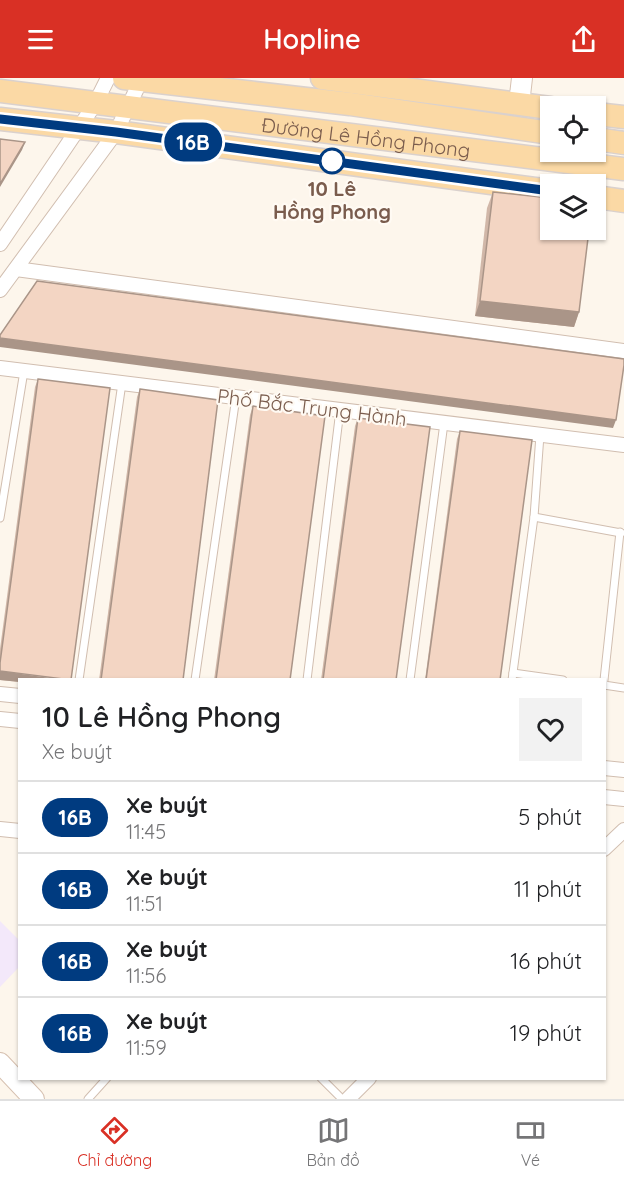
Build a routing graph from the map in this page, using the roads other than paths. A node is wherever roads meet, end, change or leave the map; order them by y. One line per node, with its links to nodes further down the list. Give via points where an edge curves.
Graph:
1 (108, 78): 6 (street)
2 (322, 78): 7 (main road)
3 (522, 78): 7 (street)
4 (136, 79): 8 (street); 15 (main road, Đường Lê Hồng Phong)
5 (0, 91): 6 (main road, Đường Lê Hồng Phong)
6 (95, 104): 8 (main road, Đường Lê Hồng Phong); 13 (street)
7 (519, 104): 9 (main road)
8 (129, 107): 14 (street); 18 (main road, Đường Lê Hồng Phong)
9 (540, 107)
10 (606, 115): 11 (main road)
11 (624, 117)
12 (0, 118): 13 (main road, Đường Lê Hồng Phong)
13 (78, 129): 14 (main road, Đường Lê Hồng Phong); 22 (street)
14 (116, 132): 19 (main road, Đường Lê Hồng Phong); 23 (street)
15 (540, 132)
16 (606, 140): 17 (main road)
17 (624, 143)
18 (624, 169)
19 (540, 190)
20 (606, 198): 21 (main road)
21 (624, 201)
22 (0, 244)
23 (16, 268): 24 (street); 25 (street)
24 (0, 290)
25 (624, 351)
26 (0, 368): 27 (street, Phố Bắc Trung Hành)
27 (24, 371): 28 (street, Phố Bắc Trung Hành); 35 (lane)
28 (122, 383): 29 (street, Phố Bắc Trung Hành); 38 (lane)
29 (236, 398): 30 (street, Phố Bắc Trung Hành); 39 (lane)
30 (340, 410): 31 (street, Phố Bắc Trung Hành); 40 (lane)
31 (444, 423): 32 (street, Phố Bắc Trung Hành); 41 (lane)
32 (540, 435): 33 (street, Phố Bắc Trung Hành); 34 (lane)
33 (624, 445)
34 (534, 517): 36 (lane); 37 (lane)
35 (0, 518)
36 (622, 533): 43 (lane)
37 (513, 676): 42 (lane)
38 (79, 678)
39 (195, 678)
40 (307, 678)
41 (410, 678)
42 (538, 678)
43 (604, 678)
44 (606, 685): 45 (lane)
45 (624, 688)
46 (0, 694): 47 (street)
47 (18, 696)
48 (0, 718): 49 (street)
49 (18, 721)
50 (606, 768): 51 (street)
51 (624, 770)
52 (606, 797): 53 (street)
53 (624, 799)
54 (0, 829): 56 (street)
55 (624, 830): 57 (street)
56 (18, 831)
57 (606, 847)
58 (0, 1063): 62 (street)
59 (105, 1080): 63 (lane)
60 (323, 1080): 64 (lane)
61 (367, 1080): 65 (street)
62 (34, 1099)
63 (88, 1099)
64 (342, 1099)
65 (348, 1099)

